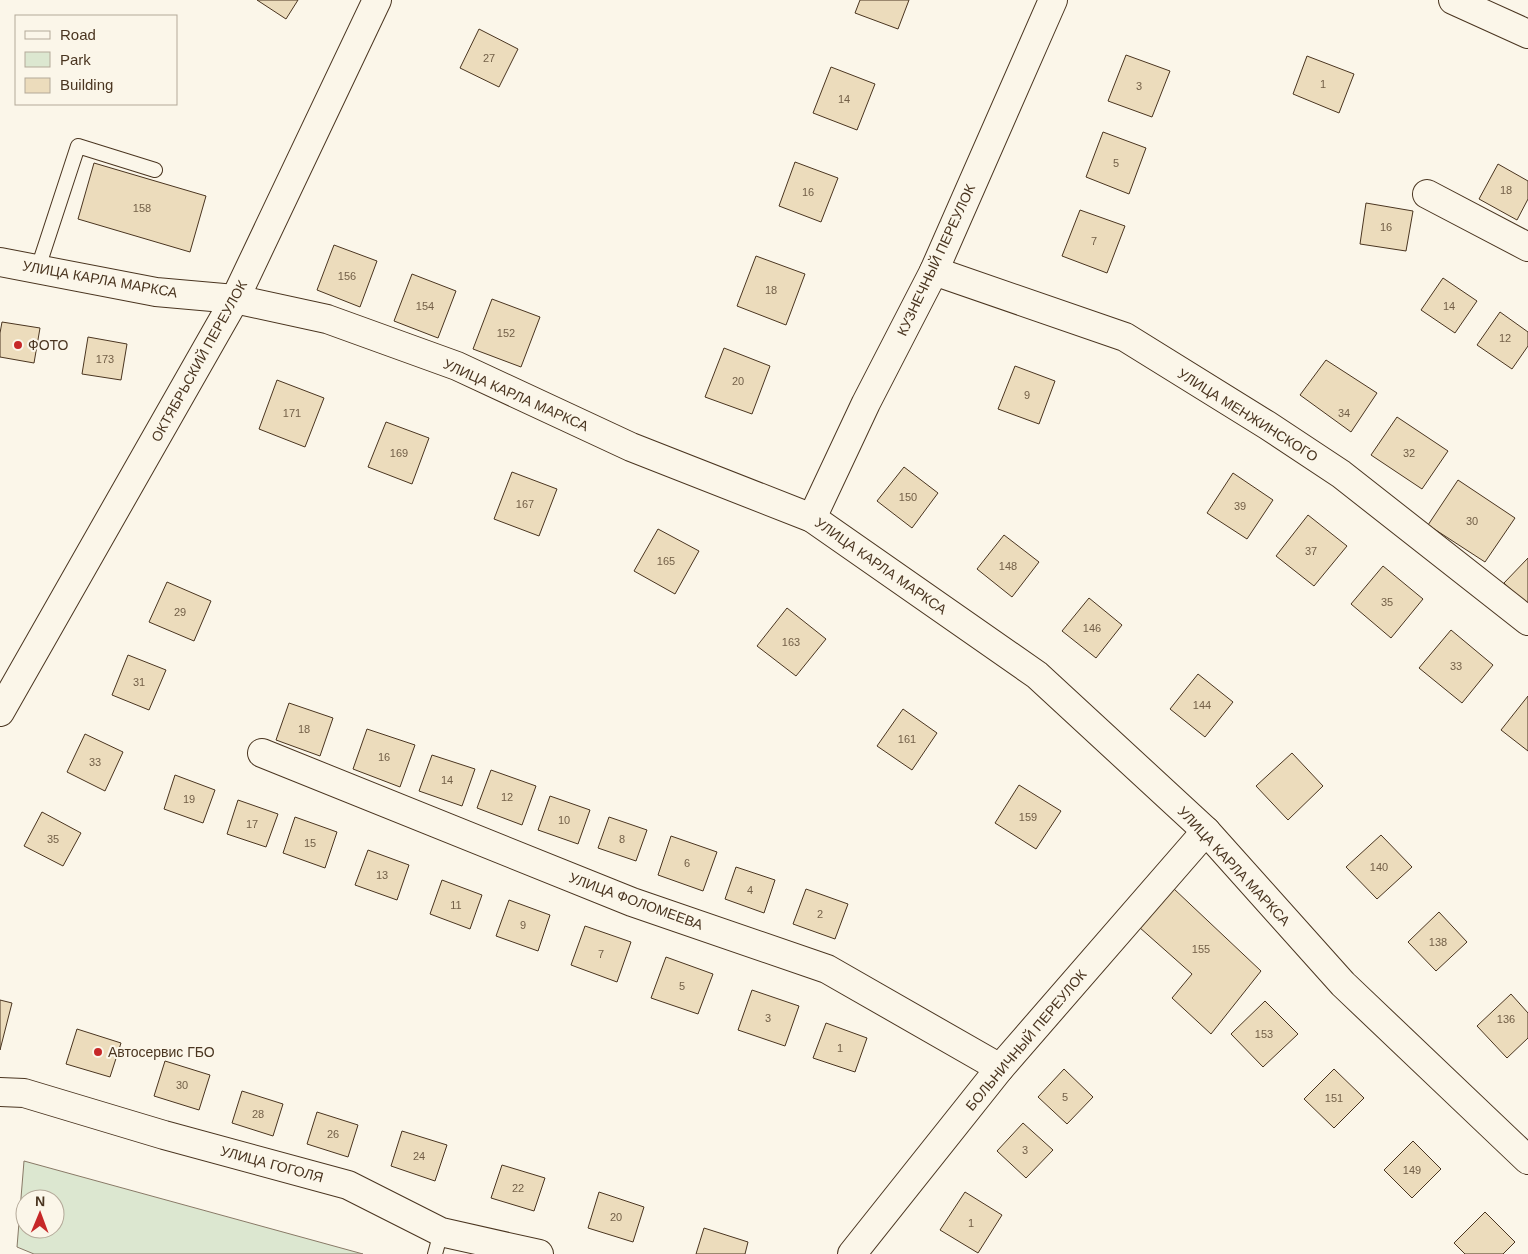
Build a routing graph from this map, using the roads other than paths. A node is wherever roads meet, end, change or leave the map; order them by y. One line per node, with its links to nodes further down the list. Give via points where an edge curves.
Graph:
1 (377, 0): 11 (street, ОКТЯБРЬСКИЙ ПЕРЕУЛОК)
2 (1053, 0): 10 (street, КУЗНЕЧНЫЙ ПЕРЕУЛОК)
3 (1453, 0): 4 (street)
4 (1528, 34)
5 (155, 170): 9 (lane, via 78,146)
6 (1427, 194): 7 (street)
7 (1528, 247)
8 (0, 262): 9 (street, УЛИЦА КАРЛА МАРКСА)
9 (38, 268): 11 (street, УЛИЦА КАРЛА МАРКСА, via 156,292)
10 (934, 271): 12 (street, КУЗНЕЧНЫЙ ПЕРЕУЛОК, via 866,403); 13 (street, УЛИЦА МЕНЖИНСКОГО, via 1125,337 1341,474)
11 (235, 299): 12 (street, УЛИЦА КАРЛА МАРКСА, via 327,319 457,366 631,447); 14 (street, ОКТЯБРЬСКИЙ ПЕРЕУЛОК)
12 (812, 518): 16 (street, УЛИЦА КАРЛА МАРКСА, via 1037,675)
13 (1528, 621)
14 (0, 712)
15 (262, 753): 17 (street, УЛИЦА ФОЛОМЕЕВА, via 632,902 827,969)
16 (1206, 831): 17 (street, БОЛЬНИЧНЫЙ ПЕРЕУЛОК); 19 (street, УЛИЦА КАРЛА МАРКСА, via 1343,984)
17 (1000, 1068): 22 (street, БОЛЬНИЧНЫЙ ПЕРЕУЛОК)
18 (0, 1092): 20 (street, УЛИЦА ГОГОЛЯ, via 24,1093 164,1135 348,1184)
19 (1528, 1160)
20 (438, 1243): 21 (street, УЛИЦА ГОГОЛЯ)
21 (538, 1254)
22 (852, 1254)

